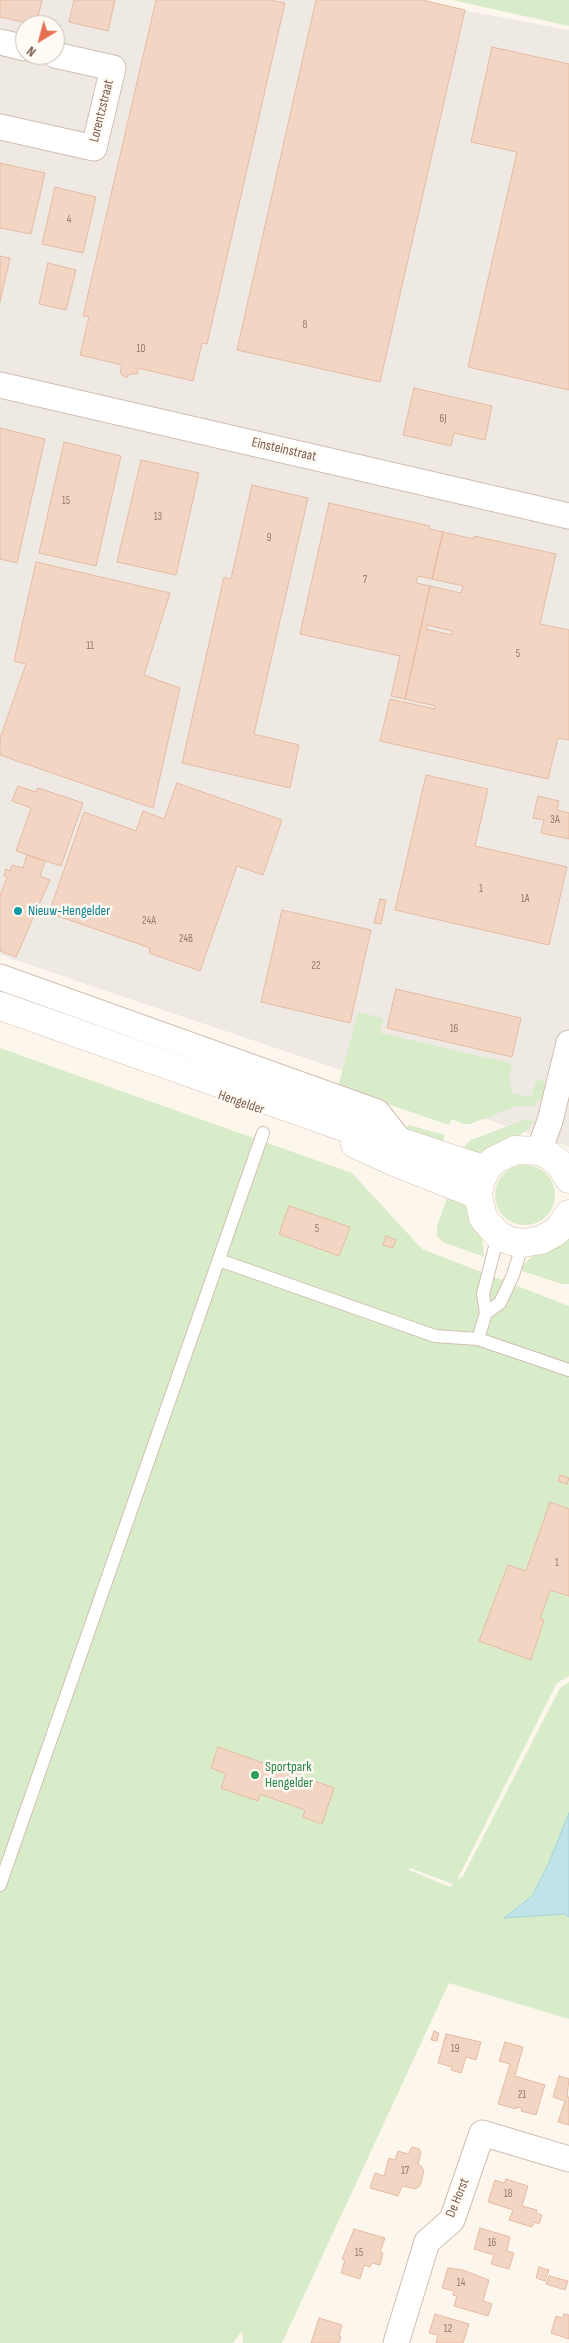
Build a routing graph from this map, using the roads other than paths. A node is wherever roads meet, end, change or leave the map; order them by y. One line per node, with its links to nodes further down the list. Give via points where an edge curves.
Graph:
1 (0, 42): 2 (street)
2 (15, 46)
3 (65, 57): 4 (street, Lorentzstraat, via 113,68 94,148)
4 (0, 127)
5 (0, 385): 6 (street, Einsteinstraat)
6 (569, 516)
7 (0, 977): 12 (street, via 377,1112)
8 (0, 1006): 12 (main road, Hengelder, via 369,1136)
9 (0, 1019): 16 (main road, Hengelder, via 367,1148)
10 (569, 1043): 13 (street, via 550,1122)
11 (263, 1133): 19 (lane)
12 (401, 1142): 14 (main road, Hengelder)
13 (539, 1151): 14 (main road, via 515,1150 494,1160); 15 (main road, via 560,1164)
14 (486, 1170): 16 (main road)
15 (569, 1179)
16 (478, 1195): 18 (main road, via 483,1218)
17 (567, 1221): 18 (main road, via 550,1236 533,1243)
18 (511, 1239): 20 (lane, via 483,1294); 20 (lane, via 514,1274 500,1302)
19 (219, 1260): 21 (lane, via 435,1336); 23 (lane)
20 (486, 1313): 21 (lane)
21 (478, 1339): 22 (lane)
22 (569, 1370)
23 (0, 1885)
24 (569, 2159): 25 (street, De Horst, via 482,2133 452,2220 427,2242)
25 (396, 2343)

